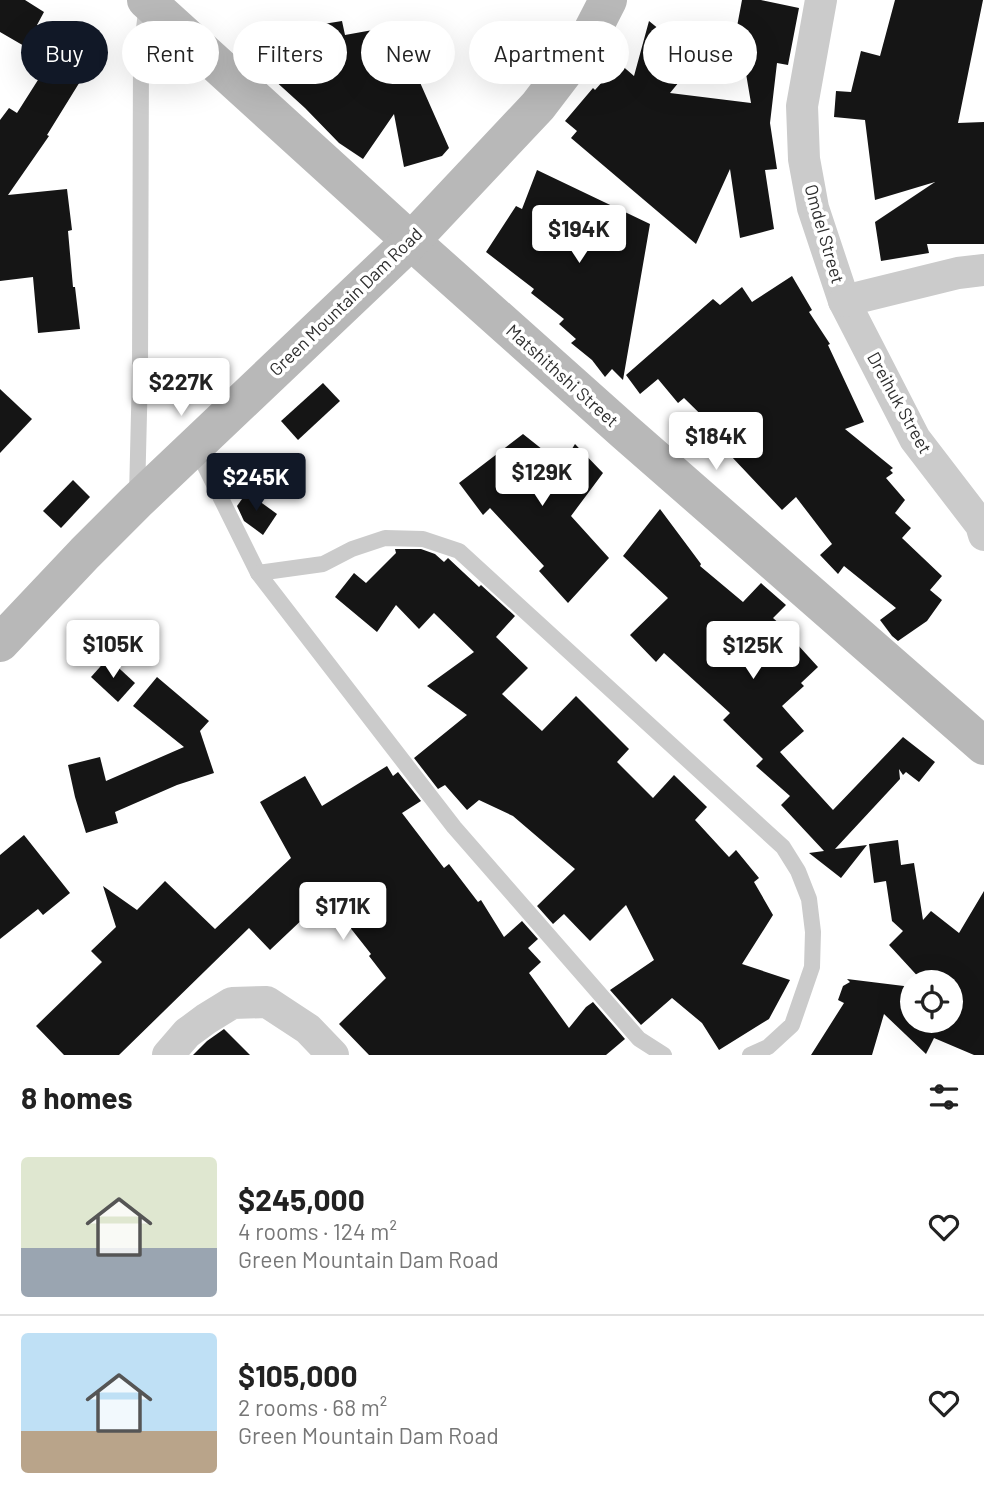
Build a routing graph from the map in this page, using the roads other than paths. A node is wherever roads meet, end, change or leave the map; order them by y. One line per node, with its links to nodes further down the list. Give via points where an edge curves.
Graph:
1 (608, 0): 4 (main road, Green Mountain Dam Road, via 586,43 538,106)
2 (821, 0): 6 (street, Omdel Street, via 802,106 804,159 813,208)
3 (147, 1): 4 (main road, Matshithshi Street); 8 (lane, via 141,53)
4 (411, 241): 7 (main road, Green Mountain Dam Road); 12 (main road, Matshithshi Street)
5 (984, 270): 6 (street)
6 (844, 301): 9 (street, Dreihuk Street, via 915,439 981,524)
7 (195, 446): 8 (main road, Green Mountain Dam Road); 10 (lane)
8 (136, 502): 11 (main road, Green Mountain Dam Road)
9 (984, 535)
10 (258, 573): 15 (lane, via 454,827 639,1039); 16 (lane, via 323,564 385,538 423,539 459,551 783,847 809,899 812,967 792,1025 768,1047)
11 (0, 643)
12 (984, 746)
13 (168, 1055): 14 (street, via 187,1033 232,1003 267,1002 308,1029)
14 (333, 1055)
15 (664, 1055)
16 (750, 1055)

